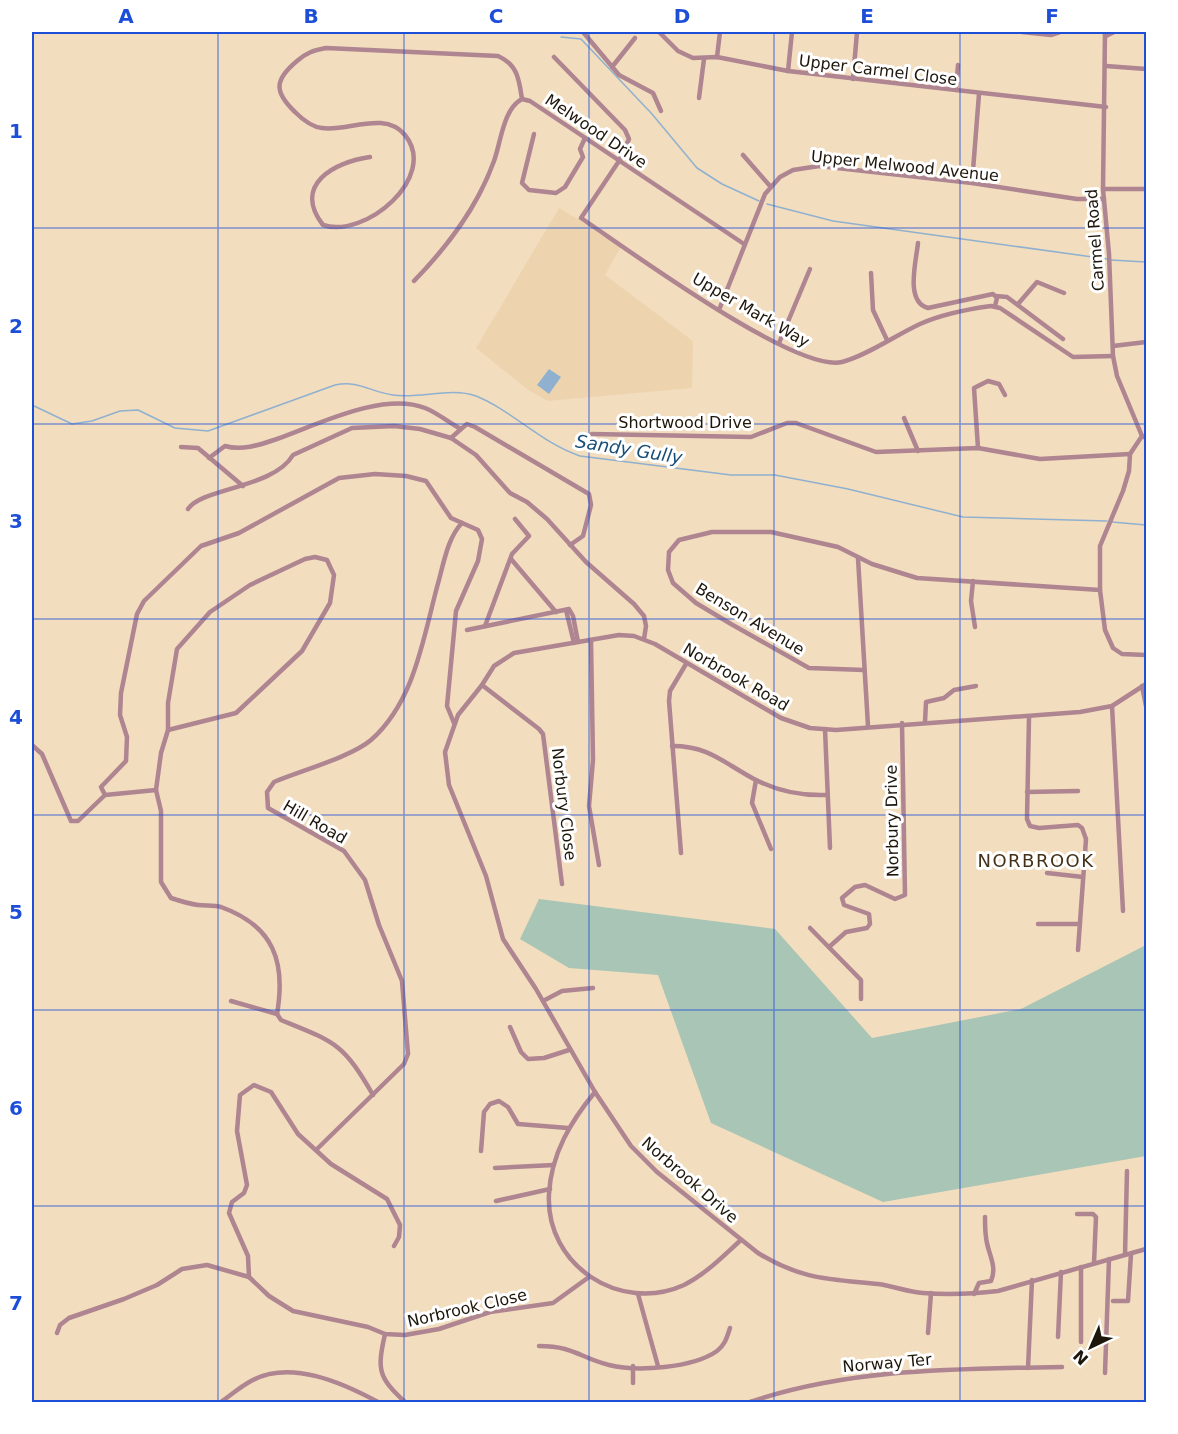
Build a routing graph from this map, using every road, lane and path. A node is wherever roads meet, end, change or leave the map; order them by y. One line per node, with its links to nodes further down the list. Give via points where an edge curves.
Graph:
1 (586, 32): 16 (street)
2 (660, 32): 13 (street, Upper Carmel Close, via 678,51)
3 (720, 32): 12 (street)
4 (792, 32): 18 (street)
5 (857, 32): 19 (street)
6 (1022, 32): 7 (street)
7 (1060, 32)
8 (1114, 32): 9 (street)
9 (1106, 34): 15 (street, Carmel Road)
10 (635, 38): 16 (street)
11 (554, 57): 30 (street, via 625,130 628,145)
12 (717, 57): 13 (street, Upper Carmel Close); 18 (street, Upper Carmel Close)
13 (704, 59): 22 (street)
14 (958, 65): 20 (street)
15 (1106, 66): 17 (street); 24 (street, Carmel Road)
16 (612, 67): 25 (street, via 622,78 650,90)
17 (1146, 69)
18 (788, 71): 19 (street, Upper Carmel Close)
19 (853, 79): 20 (street, Upper Carmel Close)
20 (956, 90): 21 (street, Upper Carmel Close)
21 (979, 94): 24 (street, Upper Carmel Close); 31 (street)
22 (699, 98)
23 (522, 99): 27 (street, Melwood Drive); 29 (street, via 518,73 498,56 326,48 304,55 283,75 278,89 298,116 319,128 390,125 406,137 412,157 408,182 384,209 351,226 323,225 314,204 318,179 335,167); 40 (street, Melwood Drive, via 511,109 494,163 462,225)
24 (1106, 106): 33 (street, Carmel Road)
25 (661, 111)
26 (534, 134): 27 (street, via 522,183 529,190 556,193 565,187 583,157 580,148)
27 (585, 138): 30 (street, Melwood Drive)
28 (743, 155): 32 (street)
29 (369, 157)
30 (619, 161): 37 (street, Melwood Drive); 45 (street, Upper Mark Way, via 581,218)
31 (972, 183): 32 (street, Upper Melwood Avenue, via 819,166 792,170); 35 (street, Upper Melwood Avenue, via 1077,199)
32 (770, 186): 37 (street)
33 (1103, 189): 34 (street); 35 (street, Carmel Road)
34 (1146, 189)
35 (1104, 199): 50 (street, Carmel Road)
36 (918, 243): 42 (street, via 914,297 919,304 928,308)
37 (744, 244): 45 (street)
38 (810, 269): 49 (street)
39 (871, 273): 47 (street, via 873,310)
40 (414, 281)
41 (1064, 292): 43 (street, via 1036,282)
42 (996, 296): 43 (street); 44 (street)
43 (1018, 304): 46 (street)
44 (995, 306): 47 (street, Upper Mark Way, via 923,322); 51 (street, via 1072,357)
45 (719, 310): 49 (street, Upper Mark Way)
46 (1063, 339)
47 (887, 340): 49 (street, Upper Mark Way, via 837,363 818,361)
48 (1146, 342): 50 (street)
49 (779, 343)
50 (1113, 346): 51 (street, Carmel Road)
51 (1113, 356): 56 (street, Carmel Road, via 1117,376)
52 (1005, 395): 59 (street, via 999,384 988,381 974,388)
53 (904, 418): 60 (street)
54 (461, 429): 57 (street); 62 (street, via 424,407 390,403 244,448 225,446); 67 (street, via 467,424 475,427 589,494 591,505 583,537)
55 (592, 434): 60 (street, Shortwood Drive, via 751,437 796,423 867,450)
56 (1144, 437): 61 (street)
57 (451, 438): 63 (street, via 402,427 352,428 292,455 289,462 274,472); 67 (street, via 476,455 510,493 547,519)
58 (181, 447): 62 (street, via 198,448)
59 (978, 448): 60 (street, Shortwood Drive); 61 (street, Shortwood Drive, via 1040,459)
60 (918, 451)
61 (1130, 454): 71 (street, via 1124,490 1100,546)
62 (209, 458): 63 (street)
63 (243, 486): 64 (street, via 194,502)
64 (188, 509)
65 (515, 519): 69 (street, via 529,536)
66 (462, 523): 89 (street, via 473,525 482,539 478,561 456,611 447,706); 100 (street, via 444,511 426,481 406,476 352,475 325,484 239,533 201,546 144,601 136,614 120,714 128,753 126,761 101,787); 123 (street, Hill Road, via 454,532 444,563 411,683 396,710 371,740 274,782 267,792 268,808 333,843 352,861 365,880 402,981 408,1054 404,1064)
67 (570, 545): 76 (street, via 634,603 644,616)
68 (858, 558): 70 (street, Benson Avenue, via 916,578); 81 (street); 81 (street, Benson Avenue, via 838,547 781,534 725,531 679,540 669,552 668,561 673,583 696,603 790,658 809,668)
69 (511, 559): 72 (street); 73 (street)
70 (973, 581): 71 (street, Benson Avenue); 74 (street)
71 (1100, 590): 79 (street, via 1105,630 1113,648 1122,654)
72 (556, 612): 73 (street); 78 (street, via 566,610)
73 (485, 626): 75 (street)
74 (975, 627)
75 (467, 630)
76 (644, 639): 77 (street, Norbrook Road, via 628,634); 80 (street, Norbrook Road)
77 (591, 640): 78 (street, Norbrook Road); 105 (street, via 593,760 589,806)
78 (576, 642): 82 (street, Norbrook Road, via 507,655)
79 (1146, 655)
80 (686, 664): 92 (street, Norbrook Road, via 781,718); 95 (street, via 670,691)
81 (864, 670): 91 (street)
82 (482, 685): 89 (street, Norbrook Road); 108 (street, Norbury Close, via 543,734)
83 (1144, 685): 85 (street, Norbrook Road); 86 (street)
84 (976, 686): 88 (street, via 926,702)
85 (1112, 706): 87 (street, Norbrook Road); 109 (street)
86 (1146, 706)
87 (1029, 717): 88 (street, Norbrook Road); 99 (street)
88 (925, 722): 90 (street, Norbrook Road)
89 (454, 723): 118 (street, Norbrook Drive, via 445,752 449,785 486,876 503,939)
90 (902, 723): 91 (street, Norbrook Road); 113 (street, Norbury Drive, via 905,893 897,900 865,885 845,894 844,905 866,913 871,922 867,928 846,932)
91 (868, 726): 92 (street, Norbrook Road)
92 (825, 729): 101 (street)
93 (168, 730): 93 (street, via 177,649 210,612 281,569 315,556 327,560 334,574 330,603 302,651 236,713); 97 (street)
94 (32, 746): 100 (street, via 42,754 71,820 78,821)
95 (672, 746): 96 (street, via 694,746); 104 (street)
96 (756, 780): 101 (street, via 804,796); 102 (street, via 752,803)
97 (156, 790): 100 (street); 119 (street, via 161,811 161,882 165,892 171,898 197,905 219,906 263,932 278,962 281,993)
98 (1078, 791): 99 (street)
99 (1027, 792): 107 (street, via 1030,826 1082,828 1086,839)
100 (105, 795)
101 (827, 795): 103 (street)
102 (771, 849)
103 (830, 849)
104 (681, 853)
105 (599, 865)
106 (1047, 873): 107 (street)
107 (1083, 877): 111 (street)
108 (562, 884)
109 (1123, 911)
110 (1038, 924): 111 (street)
111 (1080, 924): 114 (street)
112 (810, 928): 113 (street)
113 (829, 947): 116 (street, via 861,980)
114 (1078, 950)
115 (593, 988): 118 (street, via 562,991)
116 (861, 999)
117 (231, 1001): 119 (street)
118 (543, 1001): 121 (street, Norbrook Drive)
119 (277, 1014): 123 (street, via 281,1020 318,1034 339,1048 353,1060)
120 (510, 1028): 121 (street, via 528,1059)
121 (569, 1050): 122 (street, Norbrook Drive)
122 (595, 1092): 124 (street); 134 (street, Norbrook Drive, via 640,1156)
123 (373, 1095): 125 (street, Hill Road)
124 (568, 1128): 126 (street, via 518,1124 500,1101 489,1104 484,1112); 127 (street)
125 (316, 1150): 135 (street, via 387,1199 400,1225); 143 (street, via 298,1134 270,1092 254,1085 240,1095 237,1131 247,1185 244,1193 232,1202 230,1213 248,1256)
126 (481, 1151)
127 (554, 1165): 128 (street); 130 (street)
128 (495, 1168)
129 (1127, 1171): 137 (street)
130 (550, 1189): 131 (street); 142 (street, via 552,1224 561,1245)
131 (496, 1201)
132 (1077, 1214): 139 (street, via 1096,1217)
133 (985, 1217): 147 (street, via 994,1276 992,1281 978,1285)
134 (741, 1240): 145 (street, Norbrook Drive, via 776,1264 809,1277); 146 (street, via 697,1278 662,1291)
135 (394, 1246)
136 (1146, 1249): 137 (street, Norbrook Drive)
137 (1128, 1254): 138 (street, Norbrook Drive); 148 (street, via 1128,1301)
138 (1109, 1259): 139 (street, Norbrook Drive); 160 (street)
139 (1094, 1263): 140 (street, Norbrook Drive)
140 (1081, 1267): 141 (street, Norbrook Drive); 154 (street)
141 (1061, 1272): 144 (street, Norbrook Drive); 153 (street)
142 (589, 1276): 146 (street, via 614,1289); 152 (street, Norbrook Close, via 553,1303 490,1312 418,1334)
143 (249, 1277): 150 (street, via 207,1265 182,1269 111,1305 69,1318); 152 (street, via 293,1311)
144 (1032, 1280): 147 (street, Norbrook Drive); 159 (street)
145 (931, 1293): 147 (street, Norbrook Drive); 151 (street)
146 (638, 1294): 157 (street)
147 (974, 1294)
148 (1113, 1301)
149 (730, 1328): 157 (street, via 726,1342 716,1351 685,1364)
150 (57, 1333)
151 (928, 1333)
152 (385, 1334): 164 (street, Norbrook Close, via 380,1356 382,1377)
153 (1058, 1337)
154 (1081, 1342)
155 (539, 1346): 156 (street, via 560,1346 610,1365)
156 (633, 1366): 157 (street); 161 (street)
157 (658, 1366)
158 (1062, 1367): 159 (street, Norway Ter)
159 (1028, 1368): 165 (street, Norway Ter, via 931,1371 827,1381)
160 (1105, 1373)
161 (633, 1383)
162 (221, 1402): 163 (street, via 252,1380 293,1372 328,1380)
163 (375, 1402)
164 (405, 1402)
165 (750, 1402)

